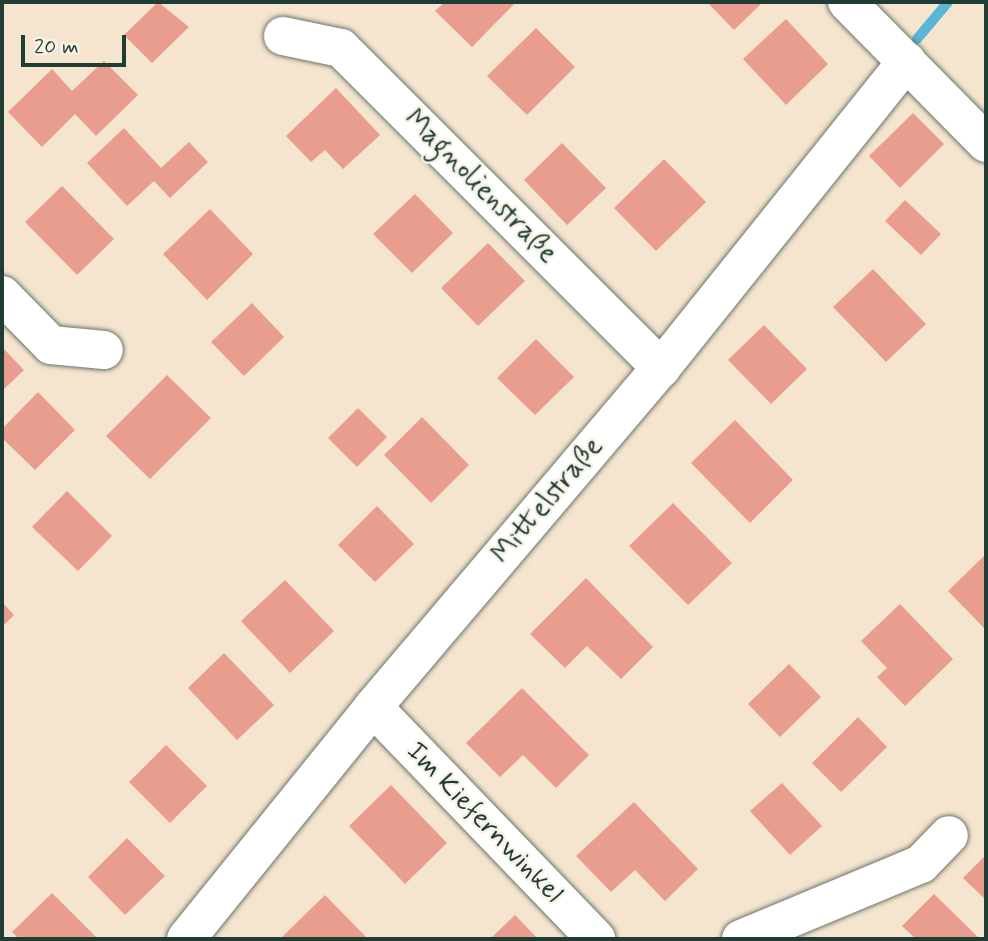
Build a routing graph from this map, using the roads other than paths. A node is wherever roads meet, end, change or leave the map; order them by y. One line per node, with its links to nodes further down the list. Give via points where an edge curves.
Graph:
1 (847, 2): 3 (street)
2 (283, 36): 7 (street, Magnolienstraße, via 341,48)
3 (907, 61): 4 (street); 7 (street, Mittelstraße)
4 (986, 143)
5 (2, 295): 6 (street, via 51,345)
6 (104, 350)
7 (661, 368): 8 (street, Mittelstraße)
8 (373, 707): 10 (street, Mittelstraße); 11 (street, Im Kiefernwinkel)
9 (949, 835): 12 (street, via 921,864)
10 (186, 939)
11 (596, 939)
12 (741, 939)

